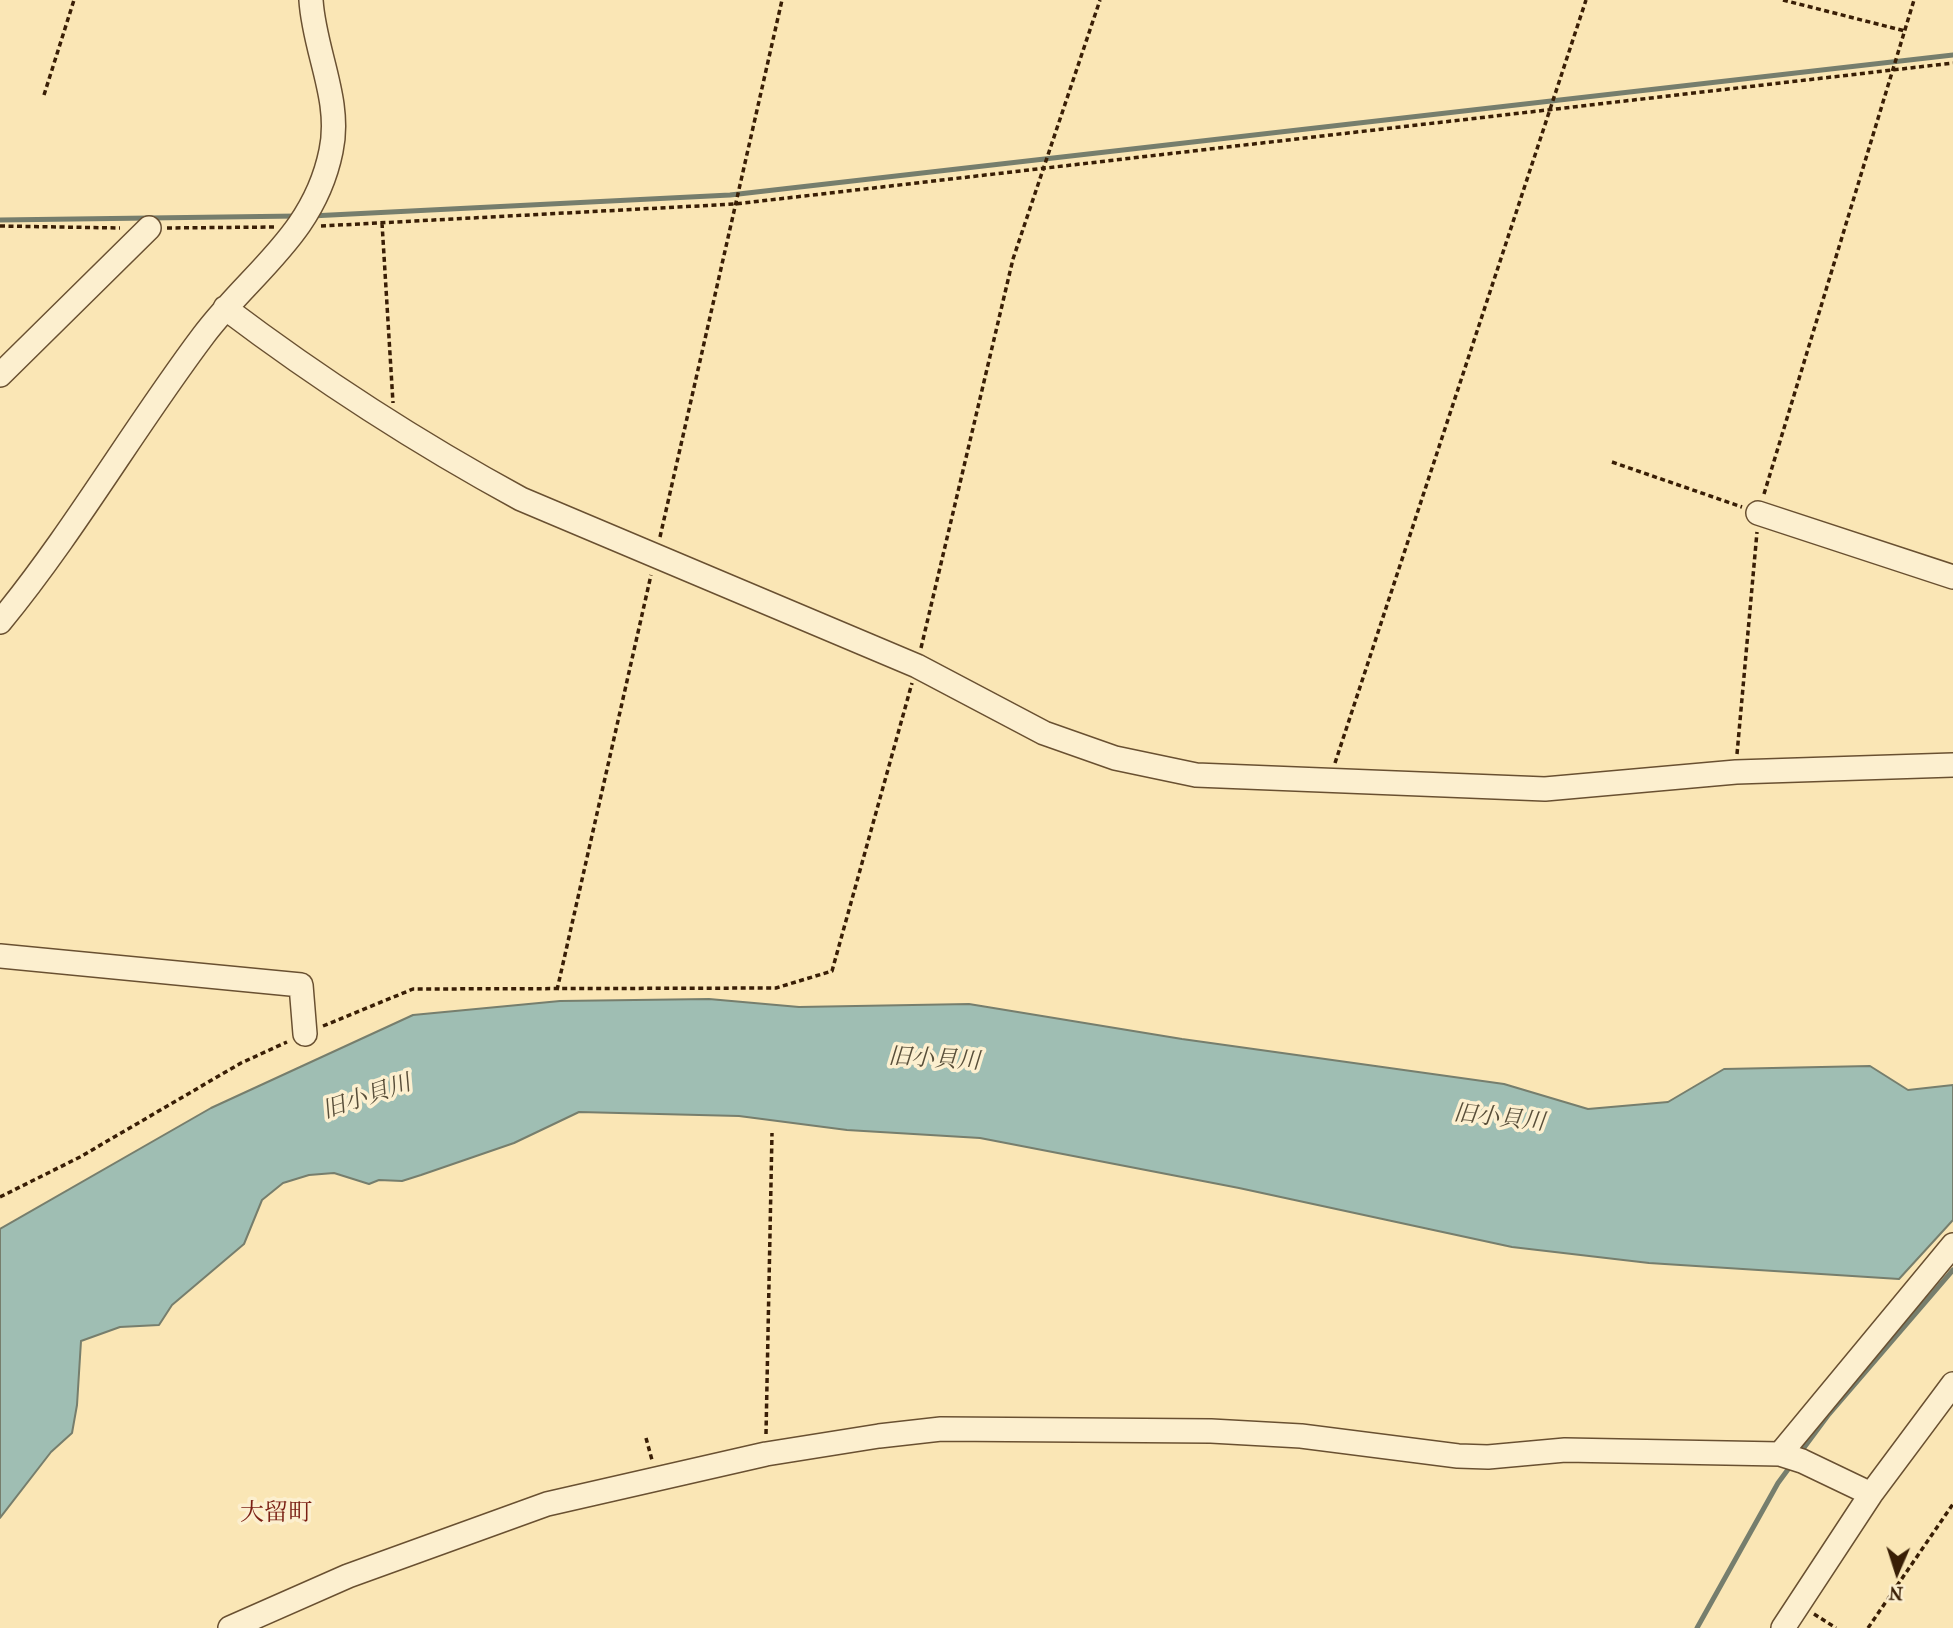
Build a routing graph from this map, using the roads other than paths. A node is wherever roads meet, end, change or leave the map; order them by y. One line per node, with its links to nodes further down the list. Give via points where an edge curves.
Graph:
1 (311, 0): 3 (street, via 313,30 333,105 332,149 320,189 301,226)
2 (149, 228): 4 (street)
3 (225, 308): 7 (street); 8 (street, via 301,366 521,499 917,666 1044,733 1115,758 1196,775 1535,789 1735,772)
4 (0, 375)
5 (1758, 513): 6 (street)
6 (1953, 577)
7 (0, 622)
8 (1953, 765)
9 (0, 956): 10 (street, via 301,985)
10 (306, 1034)
11 (1953, 1245): 13 (street)
12 (1953, 1384): 14 (street)
13 (1780, 1454): 14 (street); 15 (street, via 1565,1450 1488,1457 1211,1431 941,1429 766,1454 547,1504 447,1537)
14 (1871, 1494): 16 (street)
15 (230, 1628)
16 (1783, 1628)

